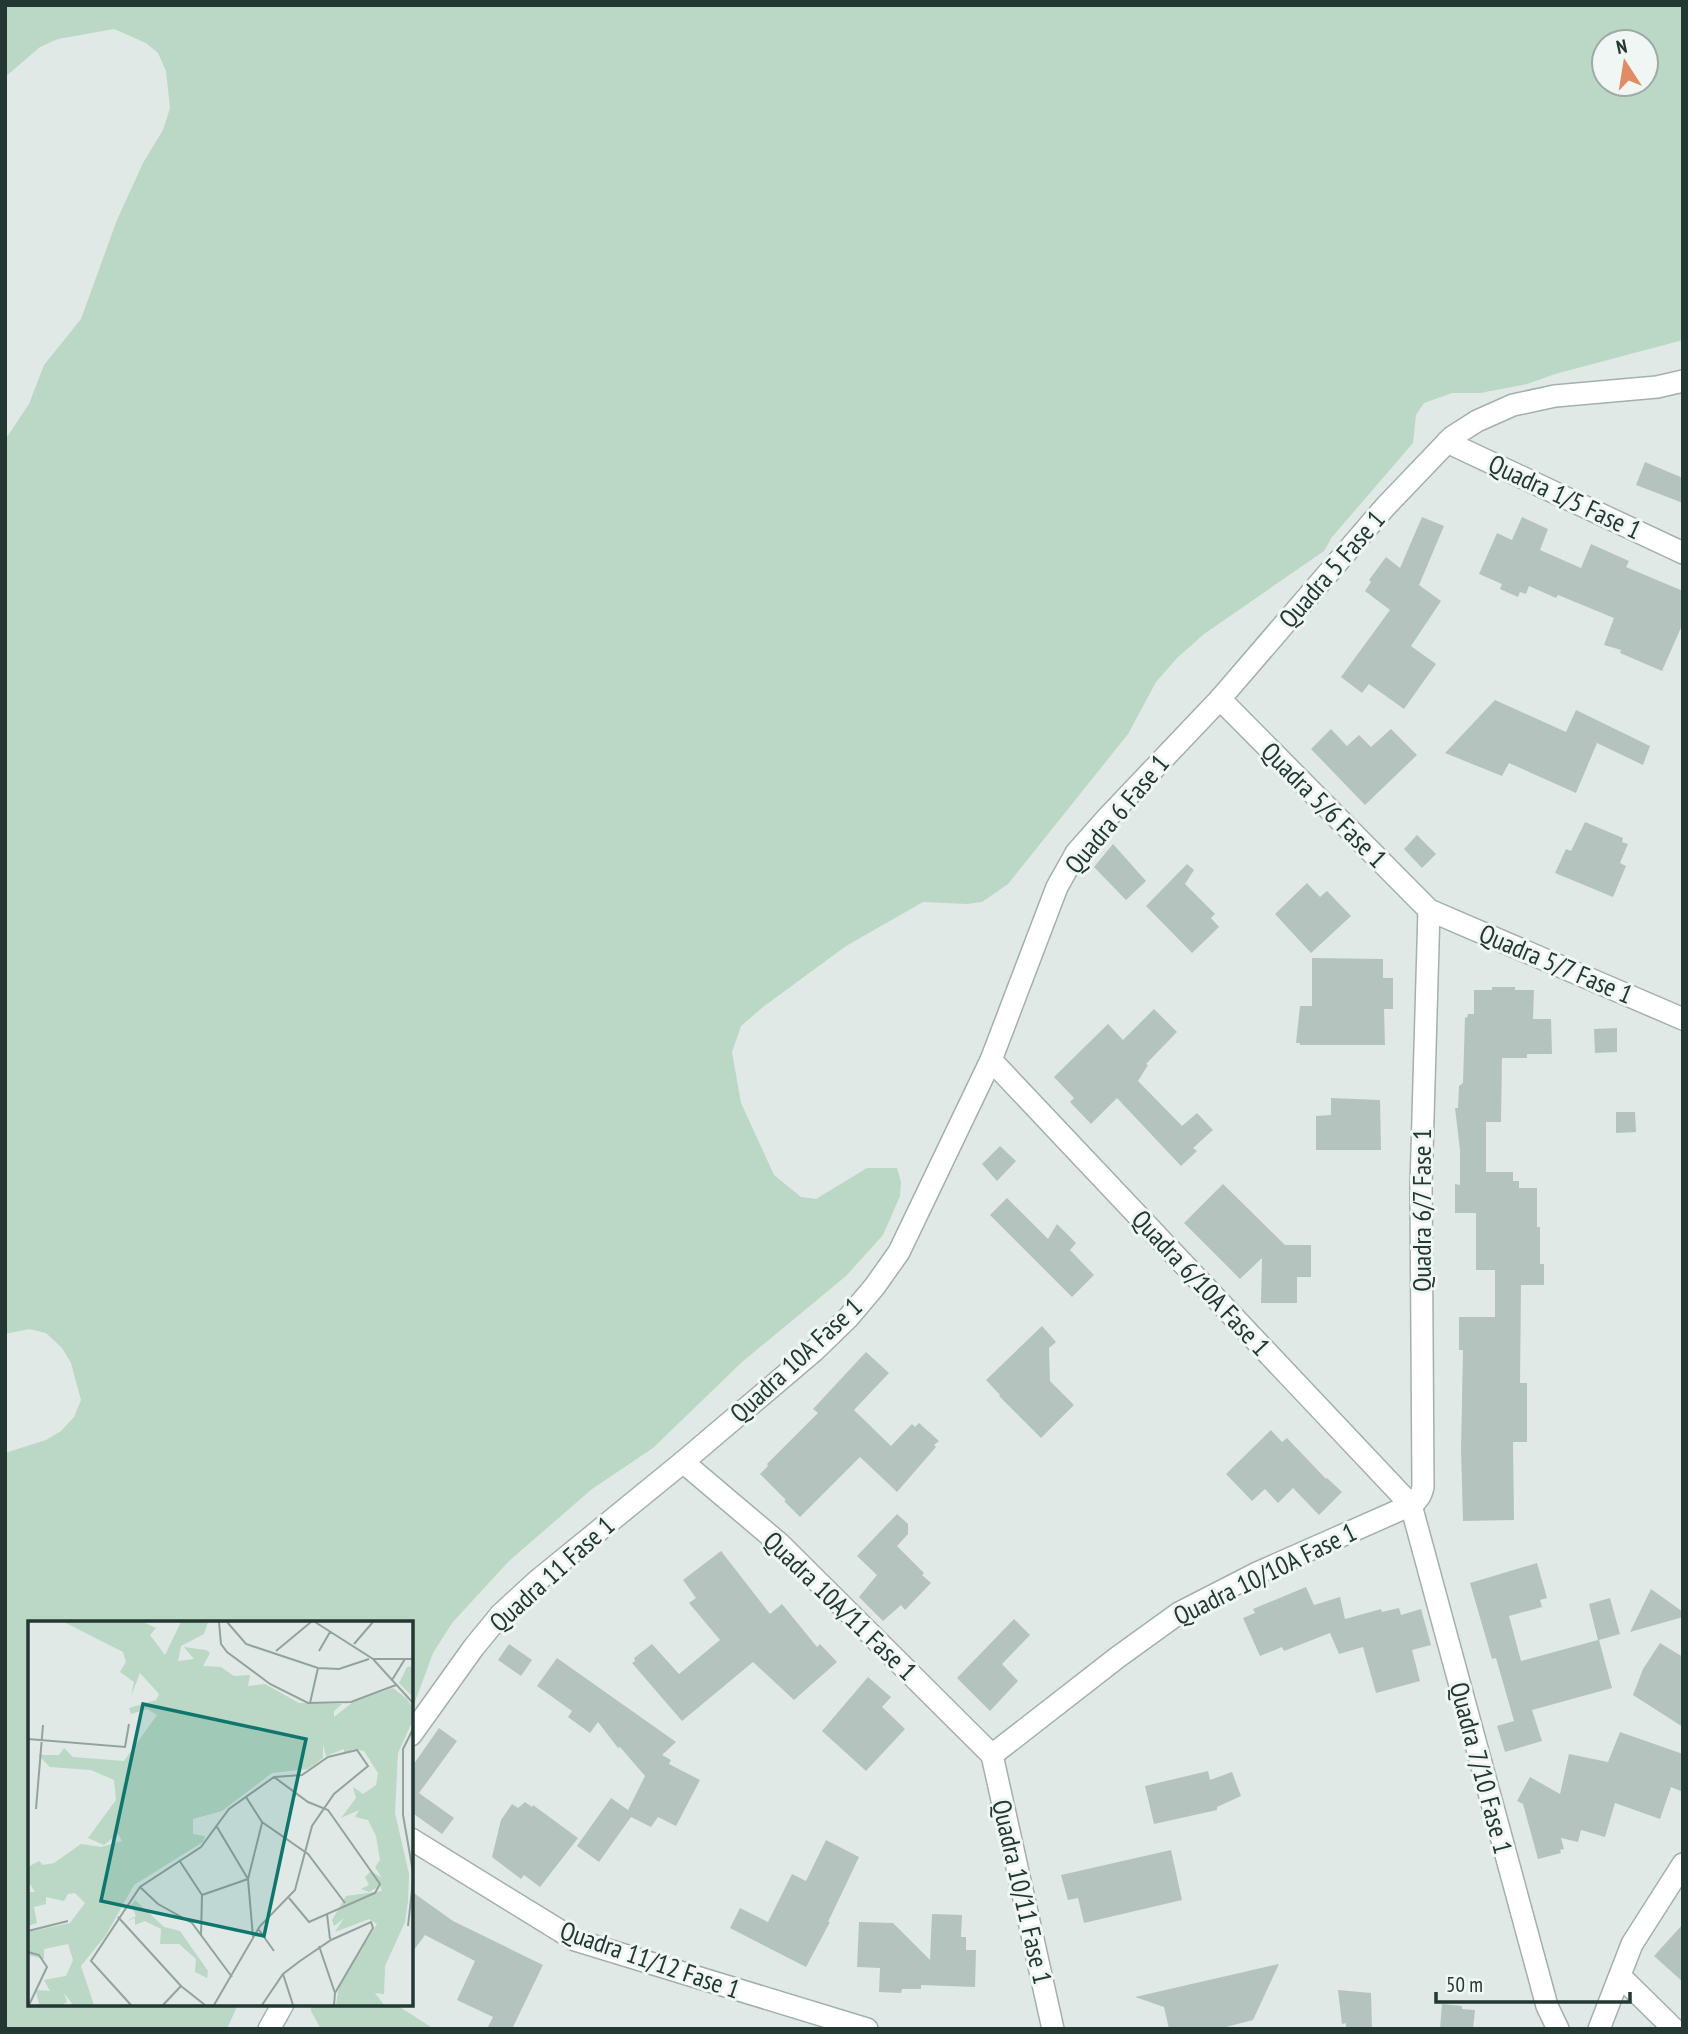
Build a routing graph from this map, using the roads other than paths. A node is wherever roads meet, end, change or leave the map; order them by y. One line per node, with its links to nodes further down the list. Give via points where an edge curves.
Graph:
1 (1683, 382): 2 (street, Quadra 5 Fase 1, via 1535,399 1477,421)
2 (1447, 442): 3 (street, Quadra 1/5 Fase 1); 4 (street, Quadra 5 Fase 1, via 1329,570)
3 (1683, 553)
4 (1220, 699): 5 (street, Quadra 5/6 Fase 1); 7 (street, Quadra 6 Fase 1, via 1076,853 1057,887)
5 (1429, 910): 6 (street, Quadra 5/7 Fase 1); 9 (street, Quadra 6/7 Fase 1, via 1421,1185 1423,1487)
6 (1683, 1018)
7 (991, 1060): 8 (street, Quadra 10A Fase 1, via 899,1252 875,1286 815,1349); 9 (street, Quadra 6/10A Fase 1)
8 (683, 1462): 10 (street, Quadra 11 Fase 1, via 501,1614); 11 (street, Quadra 10A/11 Fase 1, via 780,1544)
9 (1411, 1505): 11 (street, Quadra 10/10A Fase 1, via 1179,1613); 19 (street, Quadra 7/10 Fase 1, via 1543,1993)
10 (413, 1732)
11 (992, 1755): 18 (street, Quadra 10/11 Fase 1)
12 (413, 1840): 17 (street, Quadra 11/12 Fase 1, via 575,1940)
13 (1683, 1864): 14 (street, via 1644,1921)
14 (1620, 1976): 20 (street); 21 (street)
15 (282, 2006): 16 (street)
16 (269, 2029)
17 (867, 2029)
18 (1053, 2029)
19 (1558, 2029)
20 (1599, 2029)
21 (1674, 2029)

